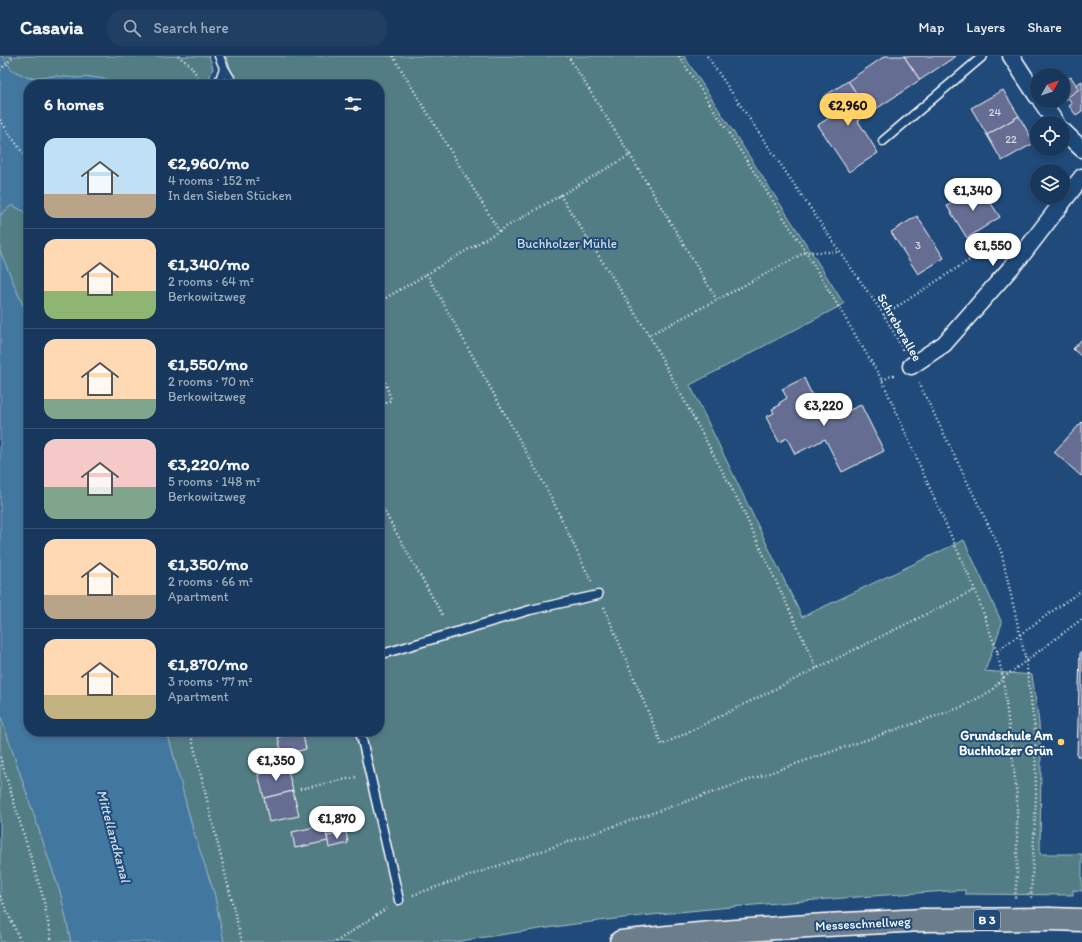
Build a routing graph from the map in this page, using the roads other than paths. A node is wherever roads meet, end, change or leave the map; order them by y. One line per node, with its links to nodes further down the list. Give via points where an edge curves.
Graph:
1 (219, 56): 4 (lane)
2 (983, 56): 9 (lane)
3 (1011, 56): 7 (street)
4 (224, 68): 5 (lane); 6 (lane)
5 (220, 80)
6 (231, 80)
7 (1030, 85)
8 (1070, 138): 10 (street)
9 (883, 141)
10 (1082, 149)
11 (1082, 177): 12 (street, via 1022,255 944,344)
12 (911, 366)
13 (598, 595): 14 (lane, via 530,610)
14 (384, 654)
15 (361, 736): 16 (lane)
16 (399, 900)
17 (1082, 920): 18 (highway, Messeschnellweg / B 3, bridge, via 923,920 812,925)
18 (621, 942)

